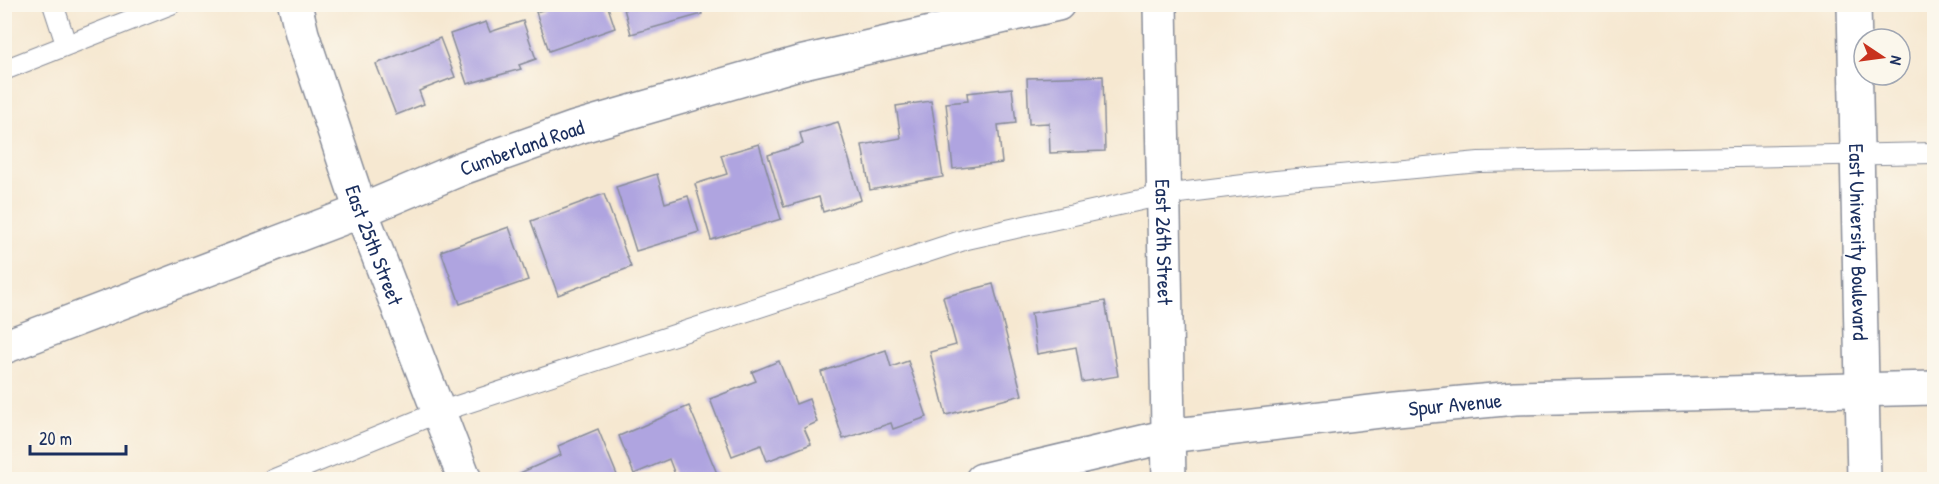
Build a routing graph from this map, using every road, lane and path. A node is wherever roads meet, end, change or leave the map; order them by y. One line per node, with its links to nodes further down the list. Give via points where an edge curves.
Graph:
1 (53, 4): 7 (lane)
2 (171, 4): 7 (lane)
3 (295, 4): 12 (street, East 25th Street)
4 (1058, 4): 12 (street, Cumberland Road, via 810,60 687,93 465,167)
5 (1160, 4): 11 (street, East 26th Street)
6 (1854, 4): 9 (street, East University Boulevard)
7 (66, 44): 8 (lane)
8 (4, 70)
9 (1857, 153): 10 (lane); 11 (lane, via 1479,162); 15 (street, East University Boulevard)
10 (1935, 153)
11 (1163, 195): 16 (lane, via 967,238); 17 (street, East 26th Street)
12 (361, 211): 13 (street, Cumberland Road); 16 (street, East 25th Street)
13 (4, 347)
14 (1935, 388): 15 (street, Spur Avenue)
15 (1862, 392): 17 (street, Spur Avenue, via 1515,398); 22 (street, East University Boulevard)
16 (439, 412): 18 (lane); 19 (street, East 25th Street)
17 (1168, 436): 20 (street, Spur Avenue); 21 (street, East 26th Street)
18 (272, 480)
19 (465, 480)
20 (982, 480)
21 (1169, 480)
22 (1864, 480)

